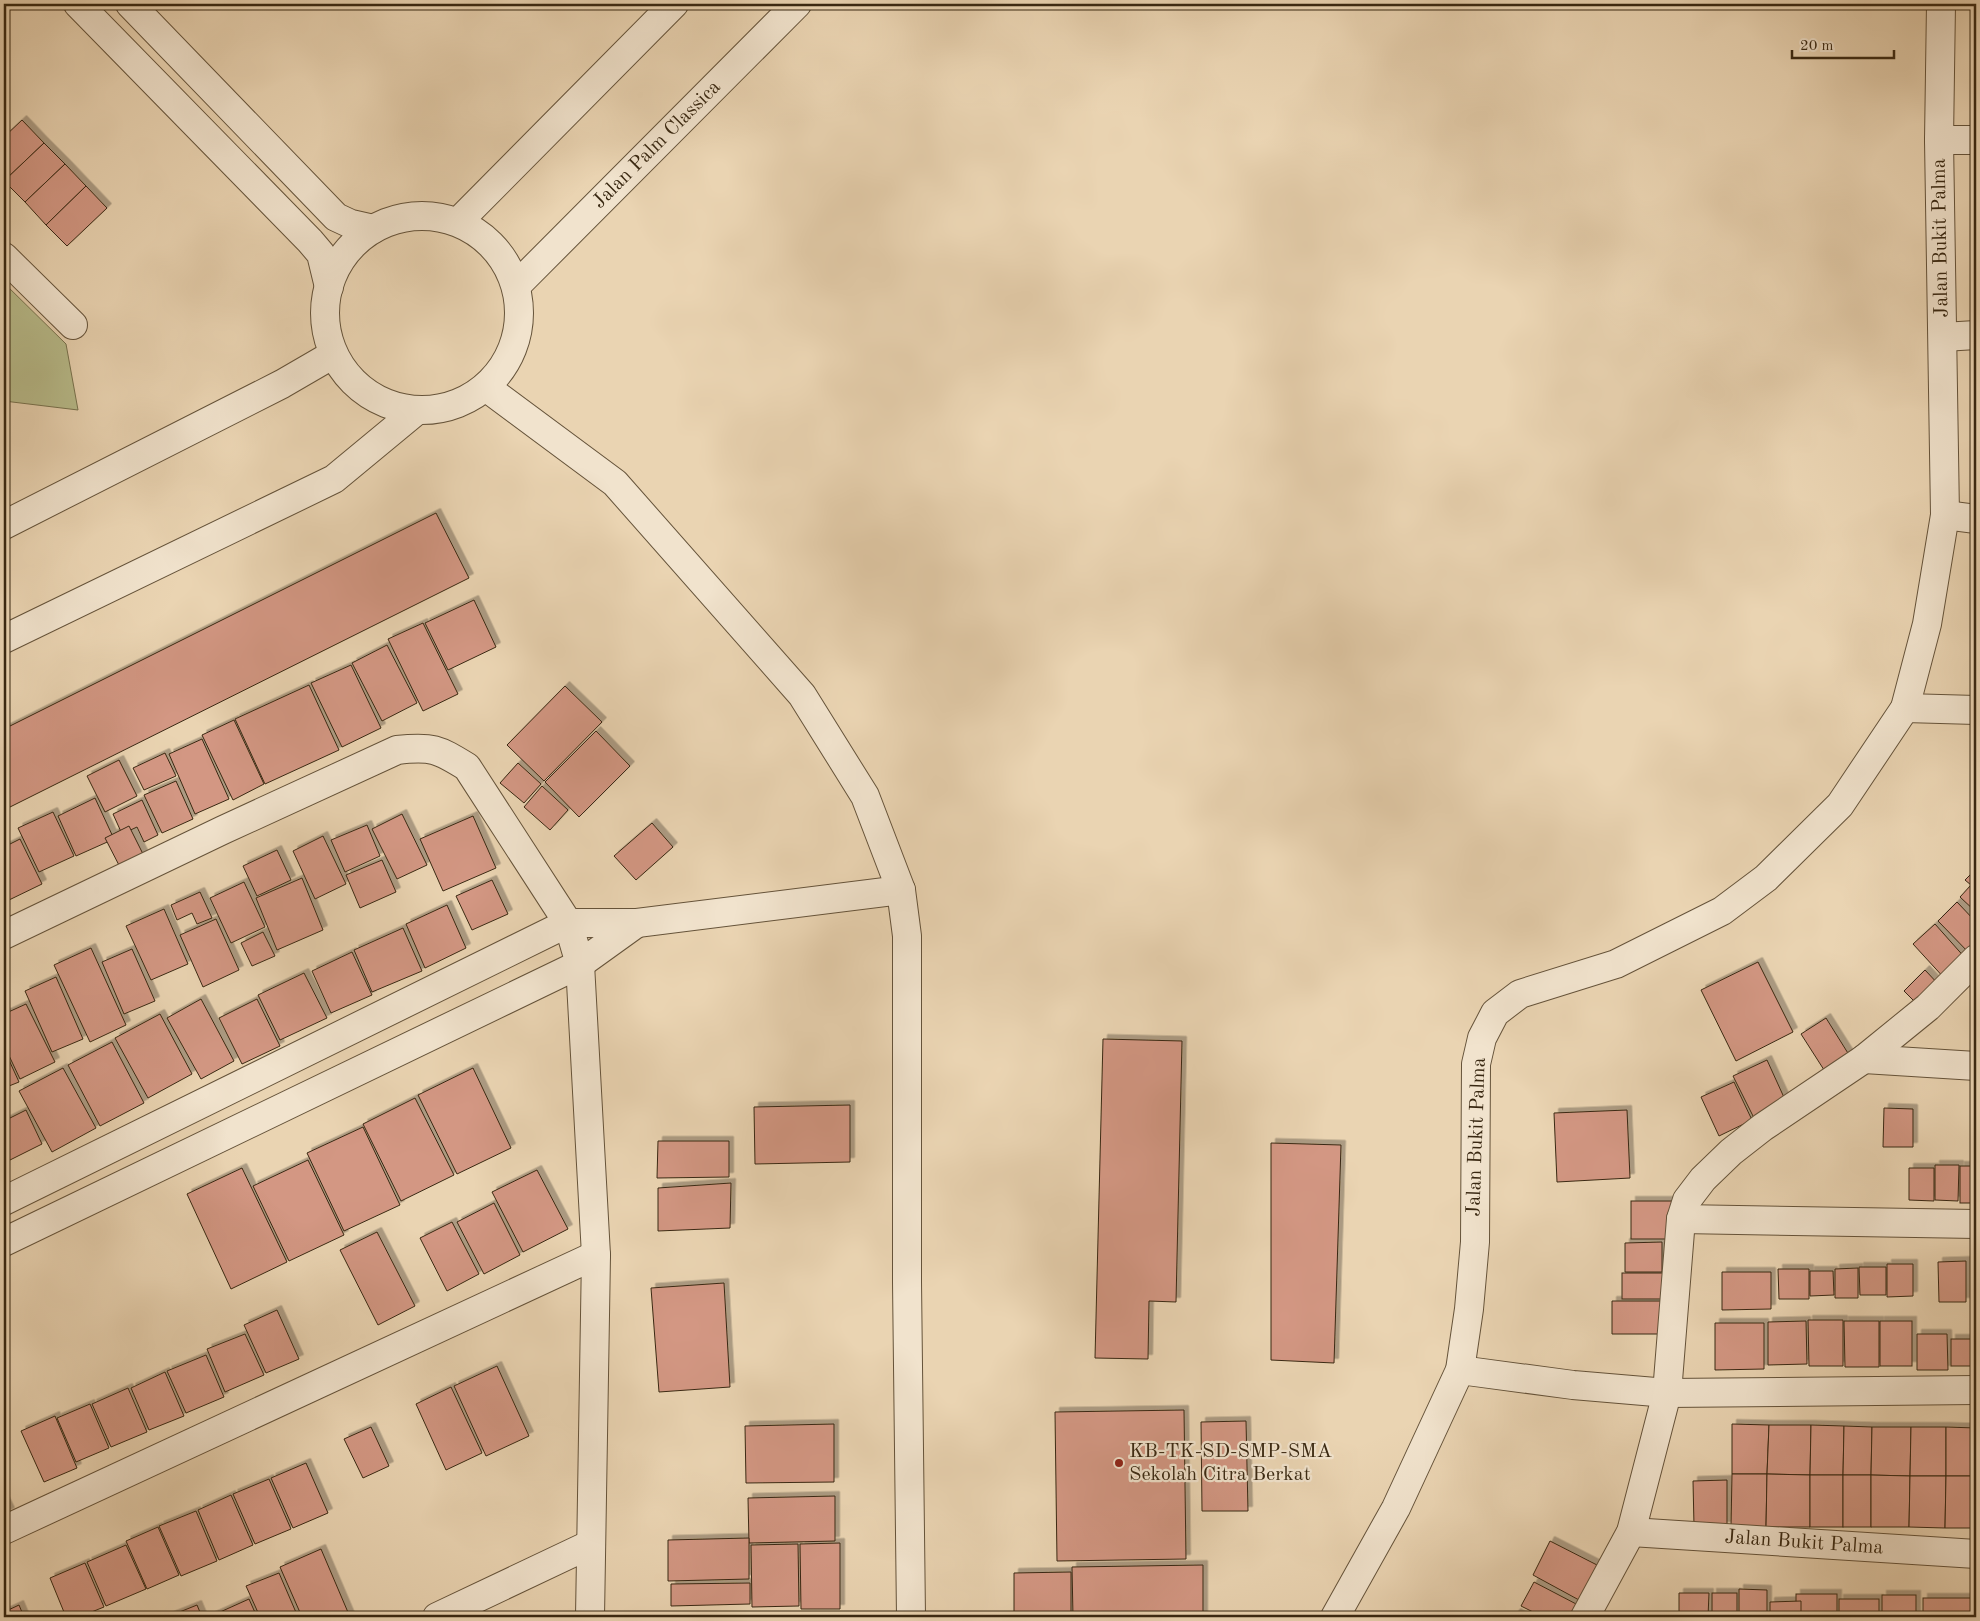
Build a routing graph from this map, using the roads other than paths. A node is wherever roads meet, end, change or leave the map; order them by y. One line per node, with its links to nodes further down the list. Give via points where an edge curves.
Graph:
1 (78, 4): 12 (street, via 310,241 321,254)
2 (130, 4): 9 (street, via 336,216)
3 (674, 4): 8 (street)
4 (796, 4): 11 (street, Jalan Palm Classica)
5 (1941, 4): 6 (street, Jalan Bukit Palma)
6 (1939, 140): 7 (street, Jalan Bukit Palma); 15 (street, Jalan Bukit Palma)
7 (1976, 140)
8 (458, 222): 9 (street, via 429,216 400,218); 11 (street, via 484,237 504,259)
9 (373, 229): 12 (street, via 350,248 333,271)
10 (4, 257): 13 (street)
11 (517, 286): 17 (street, via 520,323 510,359)
12 (329, 287): 16 (street, via 324,327)
13 (74, 325)
14 (1976, 335): 15 (street, Jalan Bukit Palma)
15 (1943, 337): 19 (street, Jalan Bukit Palma)
16 (332, 355): 18 (street, via 366,395); 21 (street, via 282,384)
17 (487, 388): 18 (street, via 453,407); 25 (street, via 614,483 802,695 864,796)
18 (415, 412): 22 (street, via 334,479)
19 (1945, 515): 20 (street); 23 (street, Jalan Bukit Palma, via 1928,624)
20 (1976, 519)
21 (4, 525)
22 (4, 639)
23 (1905, 708): 24 (street); 38 (street, Jalan Bukit Palma, via 1840,805 1766,878 1722,911 1616,964 1520,994 1495,1013 1482,1038 1476,1064 1475,1242)
24 (1976, 710)
25 (901, 890): 26 (street); 47 (street, via 907,936 906,1282)
26 (637, 922): 27 (street); 30 (street)
27 (568, 923): 28 (street, via 467,767 441,751 419,748 397,750); 30 (street); 33 (street)
28 (4, 935)
29 (1976, 959): 31 (street, via 1928,1007)
30 (580, 964): 36 (street); 37 (street)
31 (1864, 1060): 32 (street); 34 (street, via 1731,1152 1687,1200)
32 (1976, 1066)
33 (4, 1201)
34 (1682, 1220): 35 (street); 40 (street)
35 (1976, 1224)
36 (4, 1242)
37 (596, 1255): 41 (street); 43 (street)
38 (1460, 1370): 40 (street); 48 (street, Jalan Bukit Palma, via 1396,1508)
39 (1976, 1390): 40 (street)
40 (1668, 1393): 42 (street)
41 (4, 1530)
42 (1631, 1532): 44 (street, Jalan Bukit Palma); 49 (street)
43 (591, 1544): 45 (street); 46 (street)
44 (1976, 1554)
45 (438, 1617)
46 (590, 1617)
47 (911, 1617)
48 (1335, 1617)
49 (1585, 1617)

